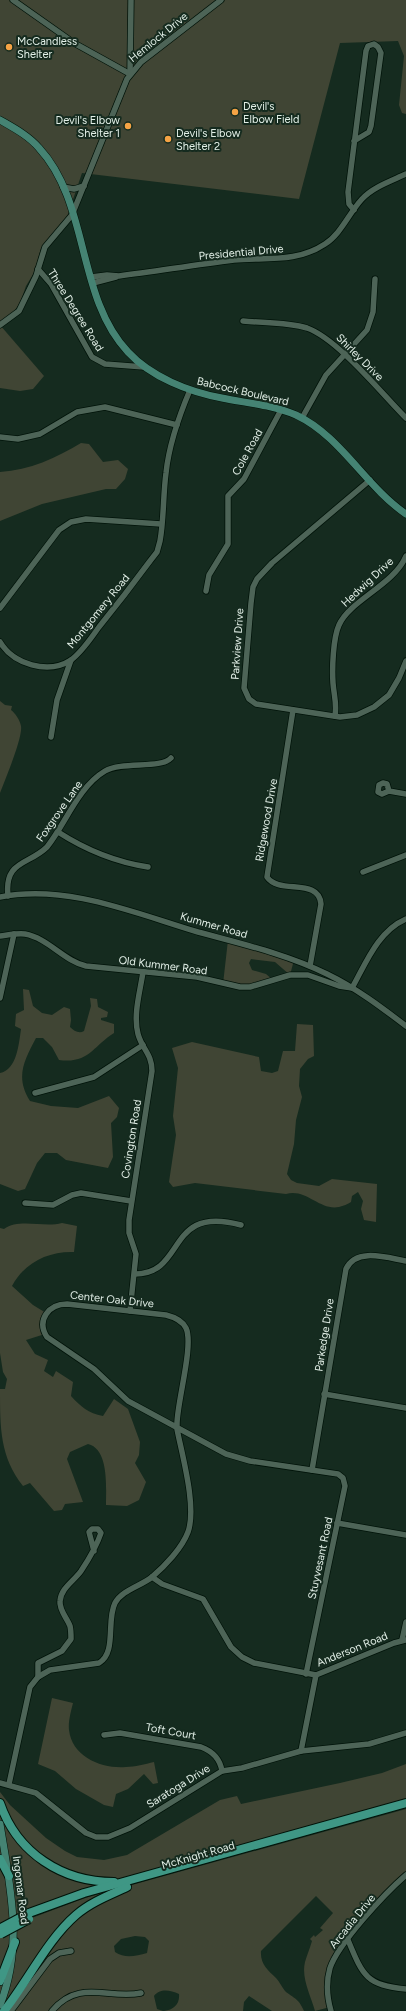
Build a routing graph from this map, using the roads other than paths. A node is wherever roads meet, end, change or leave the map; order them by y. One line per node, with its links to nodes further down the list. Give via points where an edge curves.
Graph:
1 (13, 0): 4 (street, via 74,43)
2 (131, 0): 4 (street)
3 (219, 1): 4 (street, Hemlock Drive, via 141,62)
4 (130, 74): 8 (street, Hemlock Drive)
5 (0, 120): 9 (main road, Babcock Boulevard, via 38,147 52,164)
6 (354, 141): 6 (street, via 370,130 381,53 374,44 368,46 366,51); 10 (street, via 348,199)
7 (406, 174): 10 (street, Presidential Drive, via 369,193)
8 (84, 186): 9 (street, via 74,189); 11 (street, Hemlock Drive)
9 (63, 187): 11 (main road, Babcock Boulevard)
10 (354, 210): 14 (street, Presidential Drive, via 326,244 295,256 232,260)
11 (72, 215): 12 (street, Hemlock Drive, via 45,247); 14 (main road, Babcock Boulevard)
12 (38, 269): 16 (street, Hemlock Drive, via 19,311); 18 (street, Three Degree Road, via 51,284 92,357 105,364)
13 (375, 279): 17 (street, via 373,312 368,327 360,340)
14 (92, 280): 18 (main road, Babcock Boulevard, via 103,314 115,336)
15 (243, 321): 17 (street, Shirley Drive, via 306,328 329,340)
16 (0, 325)
17 (344, 354): 21 (street, via 326,375); 22 (street, Shirley Drive)
18 (145, 367): 19 (main road, Babcock Boulevard)
19 (190, 390): 20 (main road, Babcock Boulevard); 23 (street, Montgomery Road)
20 (281, 410): 21 (main road, Babcock Boulevard); 29 (street, Cole Road, via 244,479 228,496 228,544 209,575)
21 (302, 418): 25 (main road, Babcock Boulevard, via 326,436)
22 (406, 418)
23 (177, 425): 24 (street, via 106,407 77,412 40,434 18,439); 27 (street, Montgomery Road, via 168,461)
24 (0, 437)
25 (370, 480): 26 (main road, Babcock Boulevard); 34 (street, Parkview Drive, via 272,563 259,575 255,583 251,603 245,692 256,704)
26 (406, 514)
27 (162, 524): 30 (street, via 86,519 71,522 59,530); 32 (street, Montgomery Road, via 157,552)
28 (406, 556): 35 (street, Hedwig Drive, via 397,570 346,614 339,625 333,676 337,700)
29 (206, 591)
30 (0, 608)
31 (0, 642): 32 (street, Montgomery Road, via 14,658 31,665 52,666)
32 (71, 660): 36 (street, via 57,700)
33 (406, 662): 35 (street, Parkview Drive, via 392,690 380,703 356,715)
34 (293, 710): 35 (street, Parkview Drive); 49 (street, Ridgewood Drive, via 267,875 269,880 276,884 313,890 320,900)
35 (335, 716)
36 (51, 737)
37 (171, 758): 40 (street, Foxgrove Lane, via 166,762 120,766 105,771 87,787)
38 (389, 791): 39 (street)
39 (406, 794)
40 (58, 832): 42 (street, via 102,855); 44 (street, Foxgrove Lane, via 42,852 21,862 12,872 8,883)
41 (406, 855): 43 (street)
42 (148, 867)
43 (363, 872)
44 (8, 896): 45 (street, Kummer Road); 49 (street, Kummer Road, via 49,894 80,898 267,951)
45 (0, 897)
46 (406, 919): 51 (street, via 391,927 383,936)
47 (14, 934): 48 (street, Old Kummer Road); 50 (street, Old Kummer Road, via 27,934 38,938 82,965); 52 (street)
48 (0, 936)
49 (310, 966): 51 (street, Kummer Road)
50 (143, 972): 51 (street, Old Kummer Road, via 197,977 244,988 284,977 308,975); 54 (street, Covington Road, via 136,1023)
51 (352, 988): 53 (street, Kummer Road)
52 (0, 998)
53 (406, 1026)
54 (144, 1046): 55 (street, via 94,1077); 56 (street, Covington Road, via 150,1057 152,1071)
55 (35, 1093)
56 (131, 1201): 57 (street, via 81,1193 53,1205); 60 (street, Covington Road, via 128,1225 136,1254)
57 (26, 1203)
58 (241, 1225): 60 (street, via 218,1220 197,1224 185,1233 159,1267 146,1273)
59 (406, 1261): 62 (street, Parkedge Drive, via 362,1256 354,1259 347,1267 343,1276)
60 (135, 1274): 61 (street, Covington Road)
61 (130, 1311): 64 (street, Center Oak Drive, via 172,1316 186,1328 188,1338); 64 (street, Center Oak Drive, via 58,1305 48,1310 44,1316 44,1331 49,1339 94,1369 128,1401)
62 (324, 1394): 63 (street); 65 (street, Parkedge Drive)
63 (406, 1408)
64 (177, 1429): 65 (street, via 231,1457); 69 (street, Center Oak Drive, via 188,1485 188,1530 181,1545)
65 (312, 1470): 66 (street, Stuyvesant Road, via 338,1474 345,1480)
66 (337, 1523): 67 (street); 72 (street, Stuyvesant Road)
67 (406, 1535)
68 (94, 1551): 74 (street, via 79,1574 63,1591 60,1602 70,1626 71,1639 62,1651 38,1663)
69 (152, 1577): 72 (street, Anderson Road, via 162,1584 203,1599 228,1643 242,1657 254,1663); 74 (street, Center Oak Drive, via 123,1594 115,1602 110,1619 109,1651 103,1660 99,1663 50,1670)
70 (406, 1622): 71 (street)
71 (404, 1640): 73 (street, Anderson Road)
72 (306, 1674): 73 (street, Anderson Road)
73 (316, 1674): 77 (street)
74 (38, 1677): 80 (street, via 30,1687)
75 (406, 1733): 77 (street, Saratoga Drive, via 362,1746)
76 (104, 1735): 78 (street, Toft Court, via 120,1733 201,1747 217,1758)
77 (301, 1751): 78 (street, Saratoga Drive, via 242,1768)
78 (222, 1770): 80 (street, Saratoga Drive, via 130,1828 108,1837 96,1837 86,1833 40,1795)
79 (0, 1783): 80 (street, Saratoga Drive)
80 (9, 1784)
81 (0, 1803): 88 (highway, via 8,1823 18,1838 28,1850 47,1864 79,1878)
82 (406, 1803): 88 (highway, McKnight Road)
83 (406, 1809): 88 (highway, McKnight Road)
84 (0, 1824): 87 (main road, Ingomar Road)
85 (0, 1859): 87 (highway)
86 (406, 1875): 90 (street, Arcadia Drive)
87 (9, 1876): 91 (main road, Ingomar Road)
88 (126, 1884): 89 (highway, McKnight Road, bridge, via 77,1895); 97 (highway, via 71,1919)
89 (1, 1931)
90 (348, 1940): 94 (street, via 363,1972 370,1980 385,1987); 100 (street, Arcadia Drive, via 330,1970 328,1989)
91 (15, 1942): 93 (highway); 96 (main road, Ingomar Road, via 10,1974)
92 (71, 1951): 98 (street, via 59,1953 50,1959)
93 (0, 1981)
94 (406, 1989)
95 (141, 1993): 99 (street, via 131,1995 90,1991 67,1998)
96 (0, 2005)
97 (4, 2011)
98 (11, 2011)
99 (52, 2011)
100 (331, 2011)

